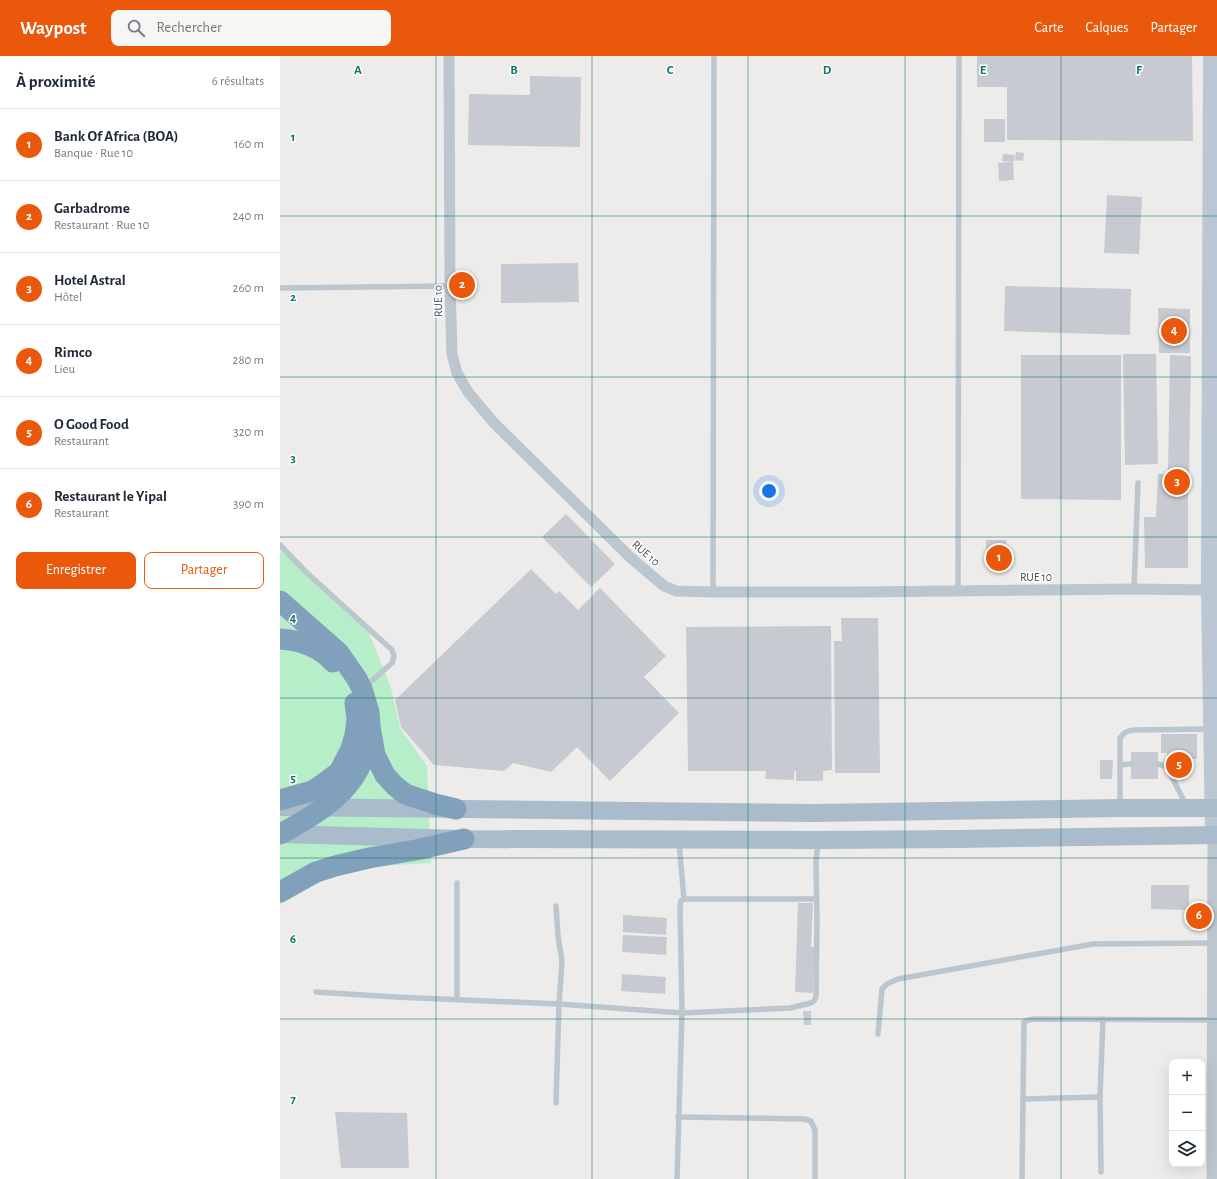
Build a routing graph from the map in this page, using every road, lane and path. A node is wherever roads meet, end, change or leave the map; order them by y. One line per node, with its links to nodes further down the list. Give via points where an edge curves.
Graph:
1 (449, 56): 5 (street, RUE 10)
2 (714, 56): 12 (lane)
3 (959, 56): 10 (lane)
4 (1212, 56): 11 (street)
5 (450, 286): 6 (lane); 12 (street, RUE 10, via 452,354 457,373 468,392 494,424 621,548 664,586 676,591)
6 (280, 288)
7 (1138, 482): 9 (lane)
8 (280, 545): 15 (lane, via 392,650 392,663)
9 (1134, 589): 10 (street, RUE 10); 11 (street, RUE 10)
10 (958, 590): 12 (street, RUE 10)
11 (1213, 590): 17 (street)
12 (713, 592)
13 (280, 601): 15 (highway, via 339,653)
14 (280, 639): 21 (highway, via 301,642 329,657 350,684 357,719 351,749 339,772 312,791)
15 (362, 690): 16 (highway, via 369,712)
16 (370, 726): 23 (highway, via 360,767 341,793); 27 (highway, via 375,755 394,786 405,794)
17 (1212, 729): 20 (lane, via 1123,733 1120,738); 26 (street)
18 (1131, 764): 20 (lane)
19 (1158, 764): 25 (lane, via 1168,769)
20 (1120, 765): 24 (lane)
21 (280, 800)
22 (280, 807): 23 (main road)
23 (322, 808): 27 (main road); 28 (highway)
24 (1120, 808): 25 (main road); 27 (main road, via 815,814)
25 (1188, 808): 26 (main road)
26 (1215, 808): 30 (street)
27 (456, 809)
28 (280, 834): 31 (main road)
29 (1188, 835): 30 (main road); 33 (main road); 34 (street, via 1198,840)
30 (1215, 835): 34 (street)
31 (464, 839): 32 (main road); 37 (highway, via 335,866 316,872)
32 (679, 840): 33 (main road); 38 (lane)
33 (818, 840): 39 (lane)
34 (1214, 860): 36 (street)
35 (458, 883): 44 (lane)
36 (1215, 889): 41 (street)
37 (280, 892)
38 (684, 899): 39 (lane); 46 (lane, via 680,907)
39 (816, 899): 46 (lane, via 814,1001 790,1008)
40 (556, 906): 45 (lane, via 562,961)
41 (1213, 943): 42 (street); 49 (lane, via 1092,944 898,979 882,989)
42 (1215, 965): 48 (street)
43 (316, 992): 44 (lane)
44 (457, 999): 45 (lane)
45 (559, 1004): 46 (lane); 53 (lane)
46 (682, 1013): 54 (lane)
47 (1103, 1019): 48 (lane); 51 (lane); 52 (lane, via 1034,1019 1024,1022)
48 (1213, 1020): 50 (street)
49 (878, 1034)
50 (1215, 1058): 55 (street)
51 (1100, 1097): 52 (lane); 56 (lane)
52 (1023, 1099): 59 (lane)
53 (556, 1103)
54 (678, 1118): 57 (lane); 58 (lane, via 811,1121 815,1130)
55 (1215, 1120): 60 (street)
56 (1101, 1172)
57 (677, 1179)
58 (815, 1179)
59 (1022, 1179)
60 (1212, 1179)

